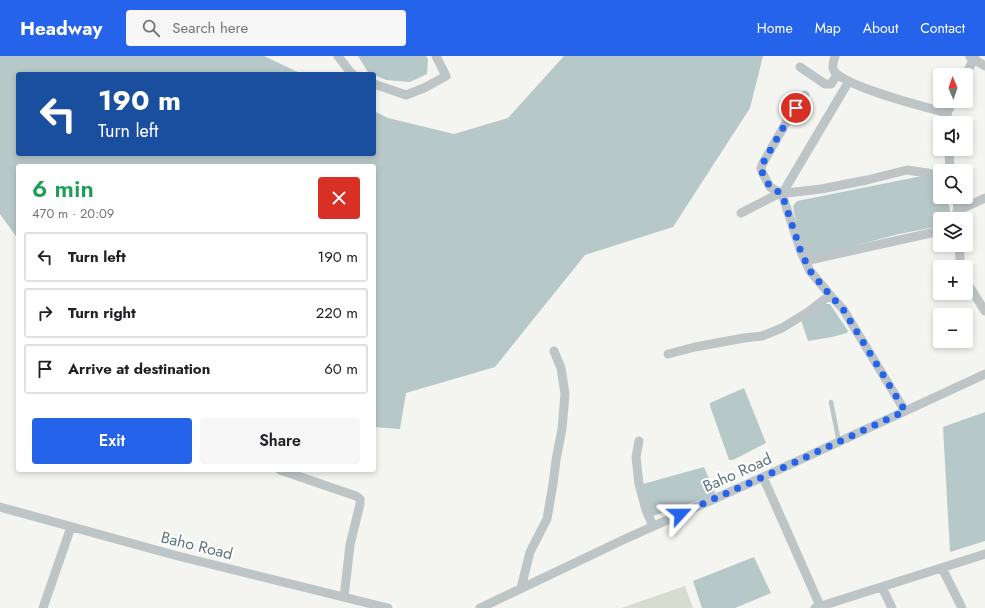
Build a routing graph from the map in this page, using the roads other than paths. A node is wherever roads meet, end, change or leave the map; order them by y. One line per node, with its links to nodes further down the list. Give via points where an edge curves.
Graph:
1 (338, 56): 8 (street)
2 (436, 56): 11 (street, via 446,76 424,88 406,95)
3 (835, 56): 9 (street, via 833,69)
4 (972, 57): 5 (street); 7 (street)
5 (985, 66)
6 (800, 67): 9 (street, via 825,84 831,84)
7 (968, 68)
8 (350, 72)
9 (837, 75): 10 (street)
10 (849, 81): 14 (street, via 905,102); 17 (street)
11 (376, 85)
12 (805, 95): 17 (street, via 761,168 770,187)
13 (950, 108): 14 (street)
14 (947, 113): 15 (street)
15 (947, 116)
16 (933, 174): 17 (street, via 907,170 821,189)
17 (782, 194): 20 (street); 22 (street)
18 (985, 198): 19 (street)
19 (962, 212)
20 (741, 213)
21 (933, 233): 22 (street)
22 (805, 261): 24 (street)
23 (973, 292): 25 (street)
24 (830, 295): 27 (street, via 782,328 762,336); 30 (street, via 843,309)
25 (985, 311)
26 (554, 351): 41 (street, via 561,368 565,394 562,429 547,519 530,552)
27 (668, 354)
28 (985, 374): 30 (street, Baho Road)
29 (831, 402): 32 (lane)
30 (905, 411): 32 (street, Baho Road)
31 (639, 441): 36 (street, via 636,457 639,484)
32 (839, 442): 34 (street, Baho Road)
33 (286, 472): 42 (street, via 360,499 350,546)
34 (763, 477): 36 (street, Baho Road); 44 (street)
35 (0, 507): 37 (street, Baho Road)
36 (653, 526): 41 (street, Baho Road)
37 (71, 527): 42 (street, Baho Road); 45 (street)
38 (985, 554): 39 (street)
39 (942, 568): 40 (street); 49 (street)
40 (882, 587): 44 (street); 48 (street)
41 (521, 588): 43 (street, Baho Road)
42 (344, 597): 46 (street, Baho Road)
43 (490, 606): 47 (street, Baho Road)
44 (819, 607)
45 (43, 608)
46 (388, 608)
47 (480, 608)
48 (892, 608)
49 (962, 608)

